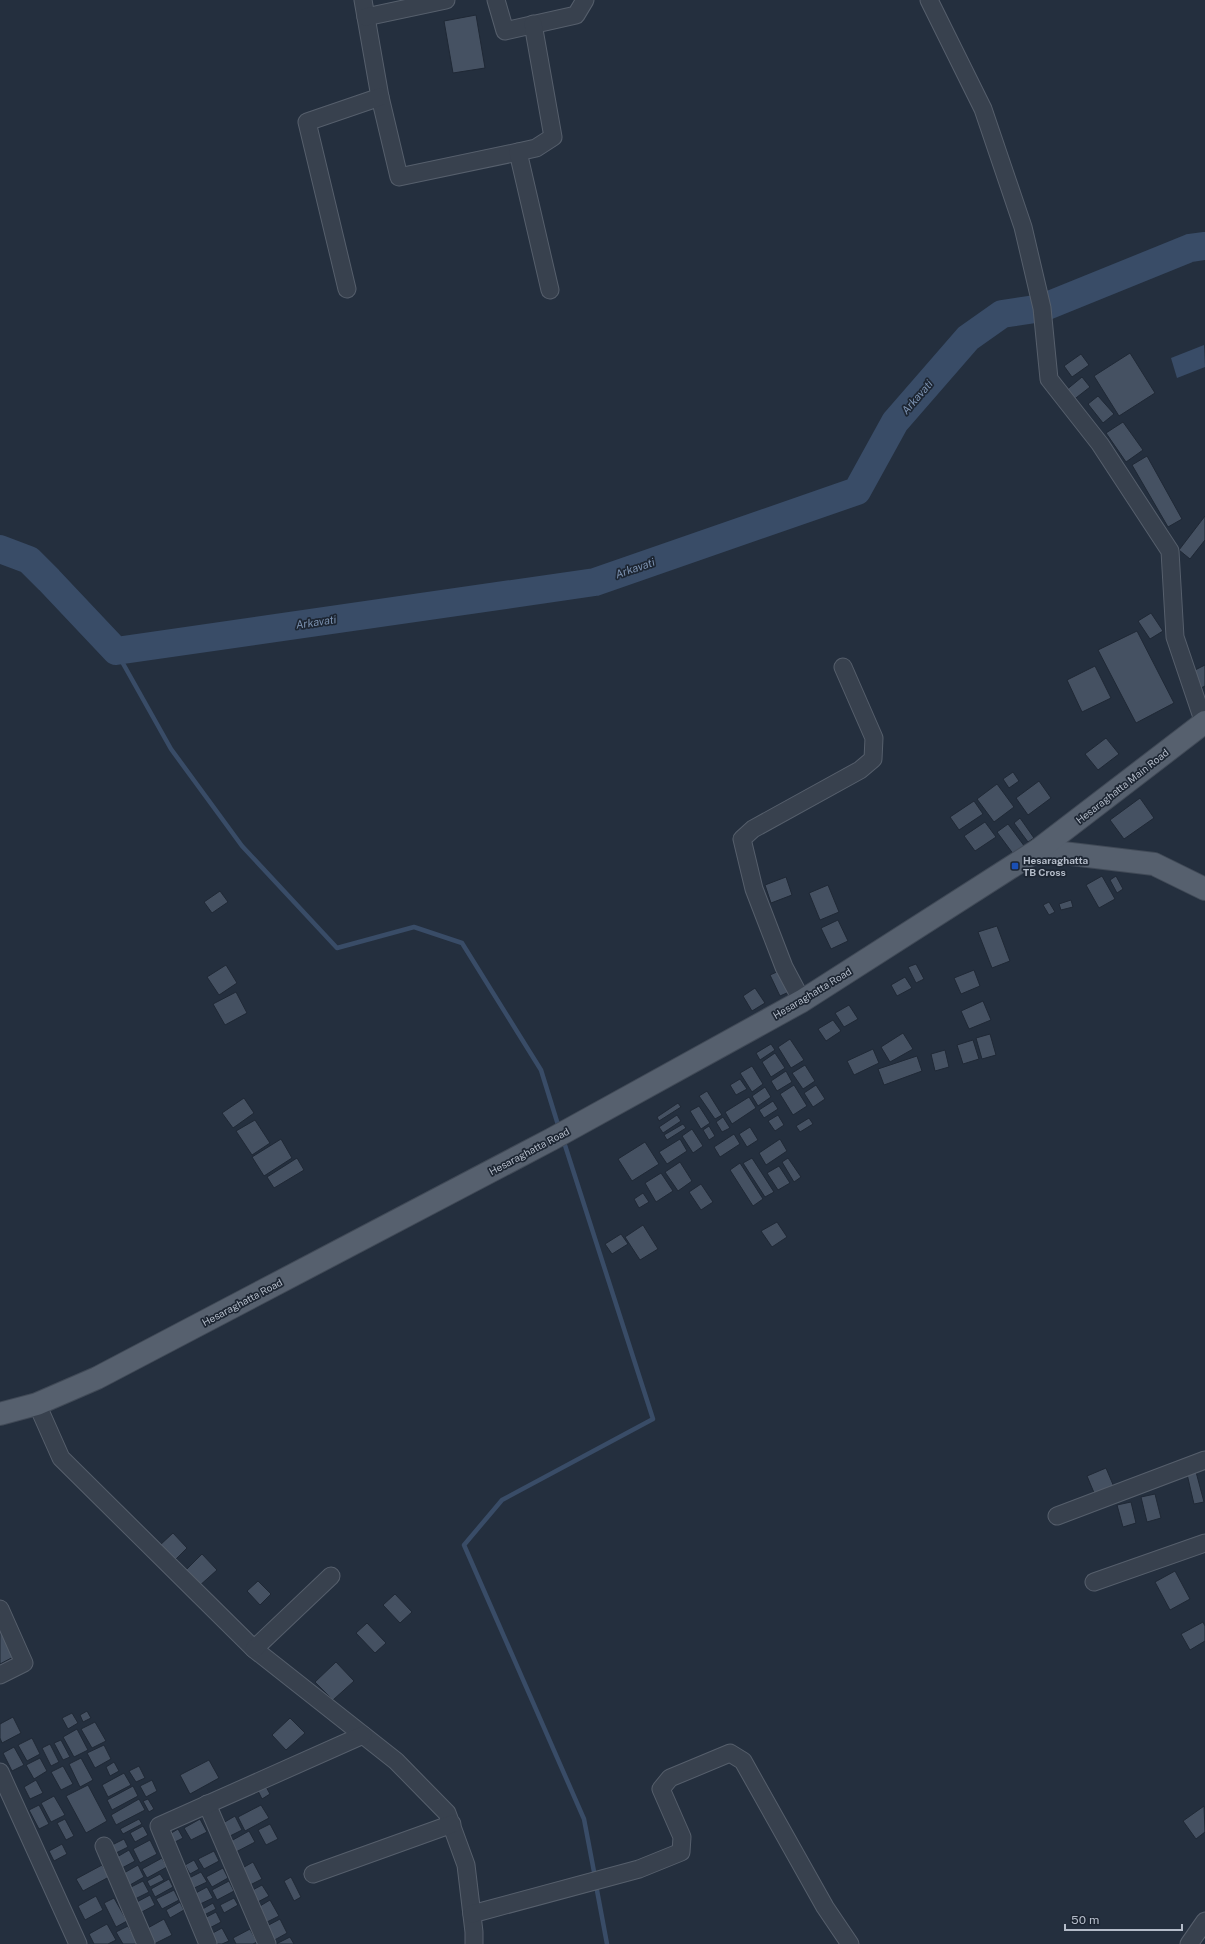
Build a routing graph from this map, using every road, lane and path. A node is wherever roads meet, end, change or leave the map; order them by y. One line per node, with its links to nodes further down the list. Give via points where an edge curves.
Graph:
1 (363, 0): 6 (street)
2 (446, 0): 6 (street)
3 (496, 0): 7 (street, via 505,31)
4 (585, 0): 7 (street, via 576,15)
5 (929, 0): 13 (street, via 983,109 1023,227 1042,308 1049,379 1100,444 1170,551 1175,637)
6 (366, 17): 8 (street)
7 (533, 24): 9 (street, via 553,137 536,148)
8 (380, 98): 9 (street, via 399,176); 10 (street, via 307,122)
9 (518, 152): 11 (street)
10 (347, 290)
11 (550, 290)
12 (843, 667): 16 (street, via 874,738 873,759 860,770 753,829 742,839 754,889 784,967)
13 (1205, 723): 14 (main road, Hesaraghatta Main Road)
14 (1038, 850): 15 (main road, via 1154,864); 16 (main road, Hesaraghatta Road)
15 (1205, 889)
16 (802, 1001): 17 (main road, Hesaraghatta Road, via 561,1134 97,1378)
17 (37, 1404): 18 (main road, Hesaraghatta Road); 25 (street, via 61,1458)
18 (0, 1414)
19 (1205, 1460): 20 (street)
20 (1057, 1516)
21 (1205, 1543): 23 (street)
22 (331, 1576): 25 (street)
23 (1094, 1582)
24 (0, 1609): 26 (street, via 24,1663)
25 (254, 1649): 27 (street)
26 (0, 1675)
27 (363, 1735): 29 (street); 30 (street, via 396,1761 447,1812)
28 (0, 1772): 35 (street)
29 (207, 1804): 37 (street, via 159,1826); 38 (street)
30 (452, 1824): 32 (street); 33 (street, via 466,1866)
31 (104, 1846): 36 (street)
32 (313, 1874)
33 (472, 1914): 39 (street); 40 (street, via 639,1869 681,1852 682,1836 661,1789 670,1778 730,1753 743,1761 825,1907)
34 (1205, 1921): 41 (street)
35 (78, 1944)
36 (146, 1944)
37 (208, 1944)
38 (267, 1944)
39 (474, 1944)
40 (850, 1944)
41 (1189, 1944)

